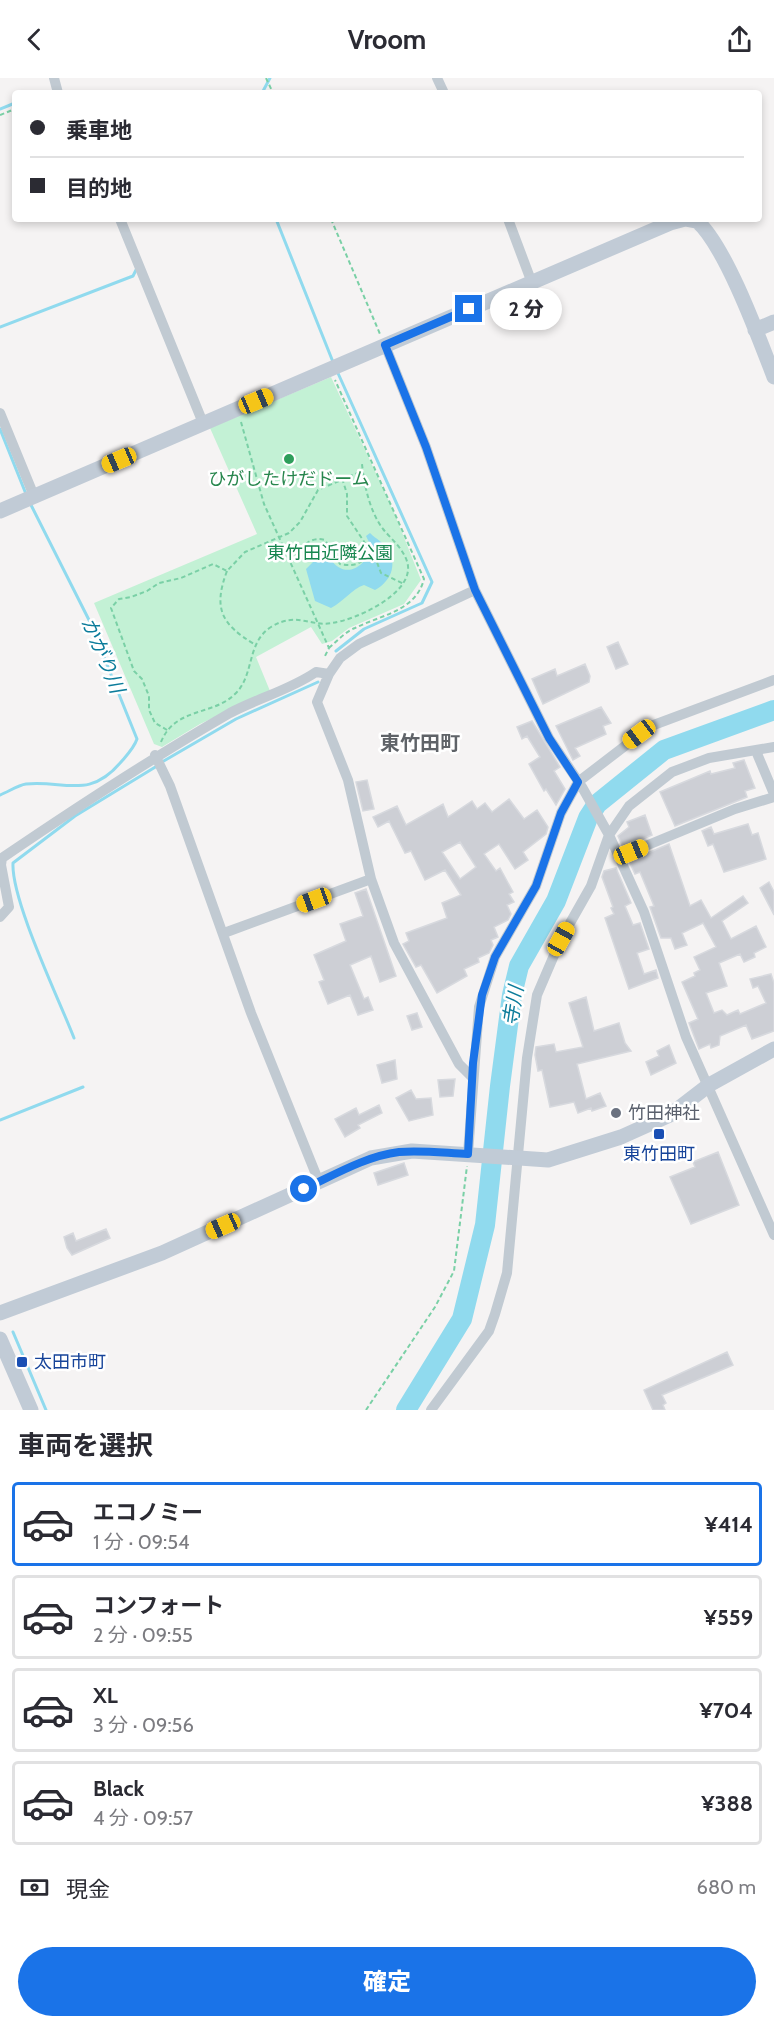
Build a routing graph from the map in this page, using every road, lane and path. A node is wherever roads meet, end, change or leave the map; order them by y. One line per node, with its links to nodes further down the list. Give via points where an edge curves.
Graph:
1 (121, 222): 14 (street)
2 (332, 222): 9 (path)
3 (509, 222): 6 (street)
4 (674, 222): 6 (street)
5 (699, 222): 8 (street, via 713,239)
6 (532, 282): 9 (street)
7 (774, 322): 8 (street)
8 (755, 330): 11 (street)
9 (385, 345): 10 (street); 25 (street, via 426,447)
10 (334, 368): 12 (street); 28 (path, via 424,579 418,594 406,606 352,629)
11 (774, 377)
12 (237, 409): 14 (street); 20 (path, via 264,504)
13 (0, 413): 18 (street)
14 (204, 423): 18 (street)
15 (362, 464): 16 (path)
16 (362, 471): 17 (path); 24 (path, via 371,508 401,549 408,566)
17 (342, 478): 20 (path, via 318,490 300,522); 21 (path, via 348,494 347,516 362,535)
18 (34, 496): 19 (street)
19 (0, 511)
20 (278, 538): 22 (path); 23 (path, via 245,552)
21 (367, 557): 22 (path, via 350,566 340,564 324,540 316,537); 24 (path, via 375,557 381,573)
22 (288, 560): 26 (path)
23 (227, 571): 27 (path, via 219,608 228,626); 32 (path, via 213,564 119,599 111,608 134,671 150,696 149,710 155,723)
24 (404, 584): 26 (path, via 382,603 341,621)
25 (475, 590): 30 (street, via 359,644 340,658); 36 (street, via 549,738)
26 (315, 621): 27 (path, via 286,621 262,634); 28 (path, via 321,626)
27 (255, 645): 32 (path, via 238,692 218,706 184,717)
28 (329, 648): 29 (path)
29 (325, 656)
30 (329, 674): 35 (street, via 316,672); 40 (street, via 317,702 348,780)
31 (774, 680): 36 (street, via 651,726)
32 (167, 730): 35 (path)
33 (774, 747): 34 (street)
34 (756, 751): 37 (street); 38 (street, via 709,758 672,772 629,806)
35 (155, 755): 41 (street, via 2,858 9,907); 42 (street)
36 (580, 785): 38 (street); 44 (street, via 561,813 536,886 495,957 479,1007)
37 (774, 795): 39 (street)
38 (607, 832): 39 (street); 47 (street, via 591,886 561,939 537,994)
39 (619, 857): 45 (street, via 644,912 686,1036)
40 (371, 879): 42 (street); 44 (street, via 404,964 459,1064)
41 (0, 917)
42 (224, 933): 48 (street, via 251,1013)
43 (774, 1049): 45 (street)
44 (472, 1077): 46 (street)
45 (710, 1085): 47 (street, via 642,1129 548,1160); 49 (street)
46 (470, 1155): 47 (street); 48 (street, via 412,1151 388,1154); 53 (path, via 454,1271 435,1307)
47 (517, 1159): 54 (street, via 507,1273 495,1314 489,1331)
48 (319, 1182): 50 (street, via 162,1253)
49 (774, 1235)
50 (0, 1313)
51 (0, 1339): 52 (street)
52 (31, 1410)
53 (366, 1410)
54 (431, 1410)

